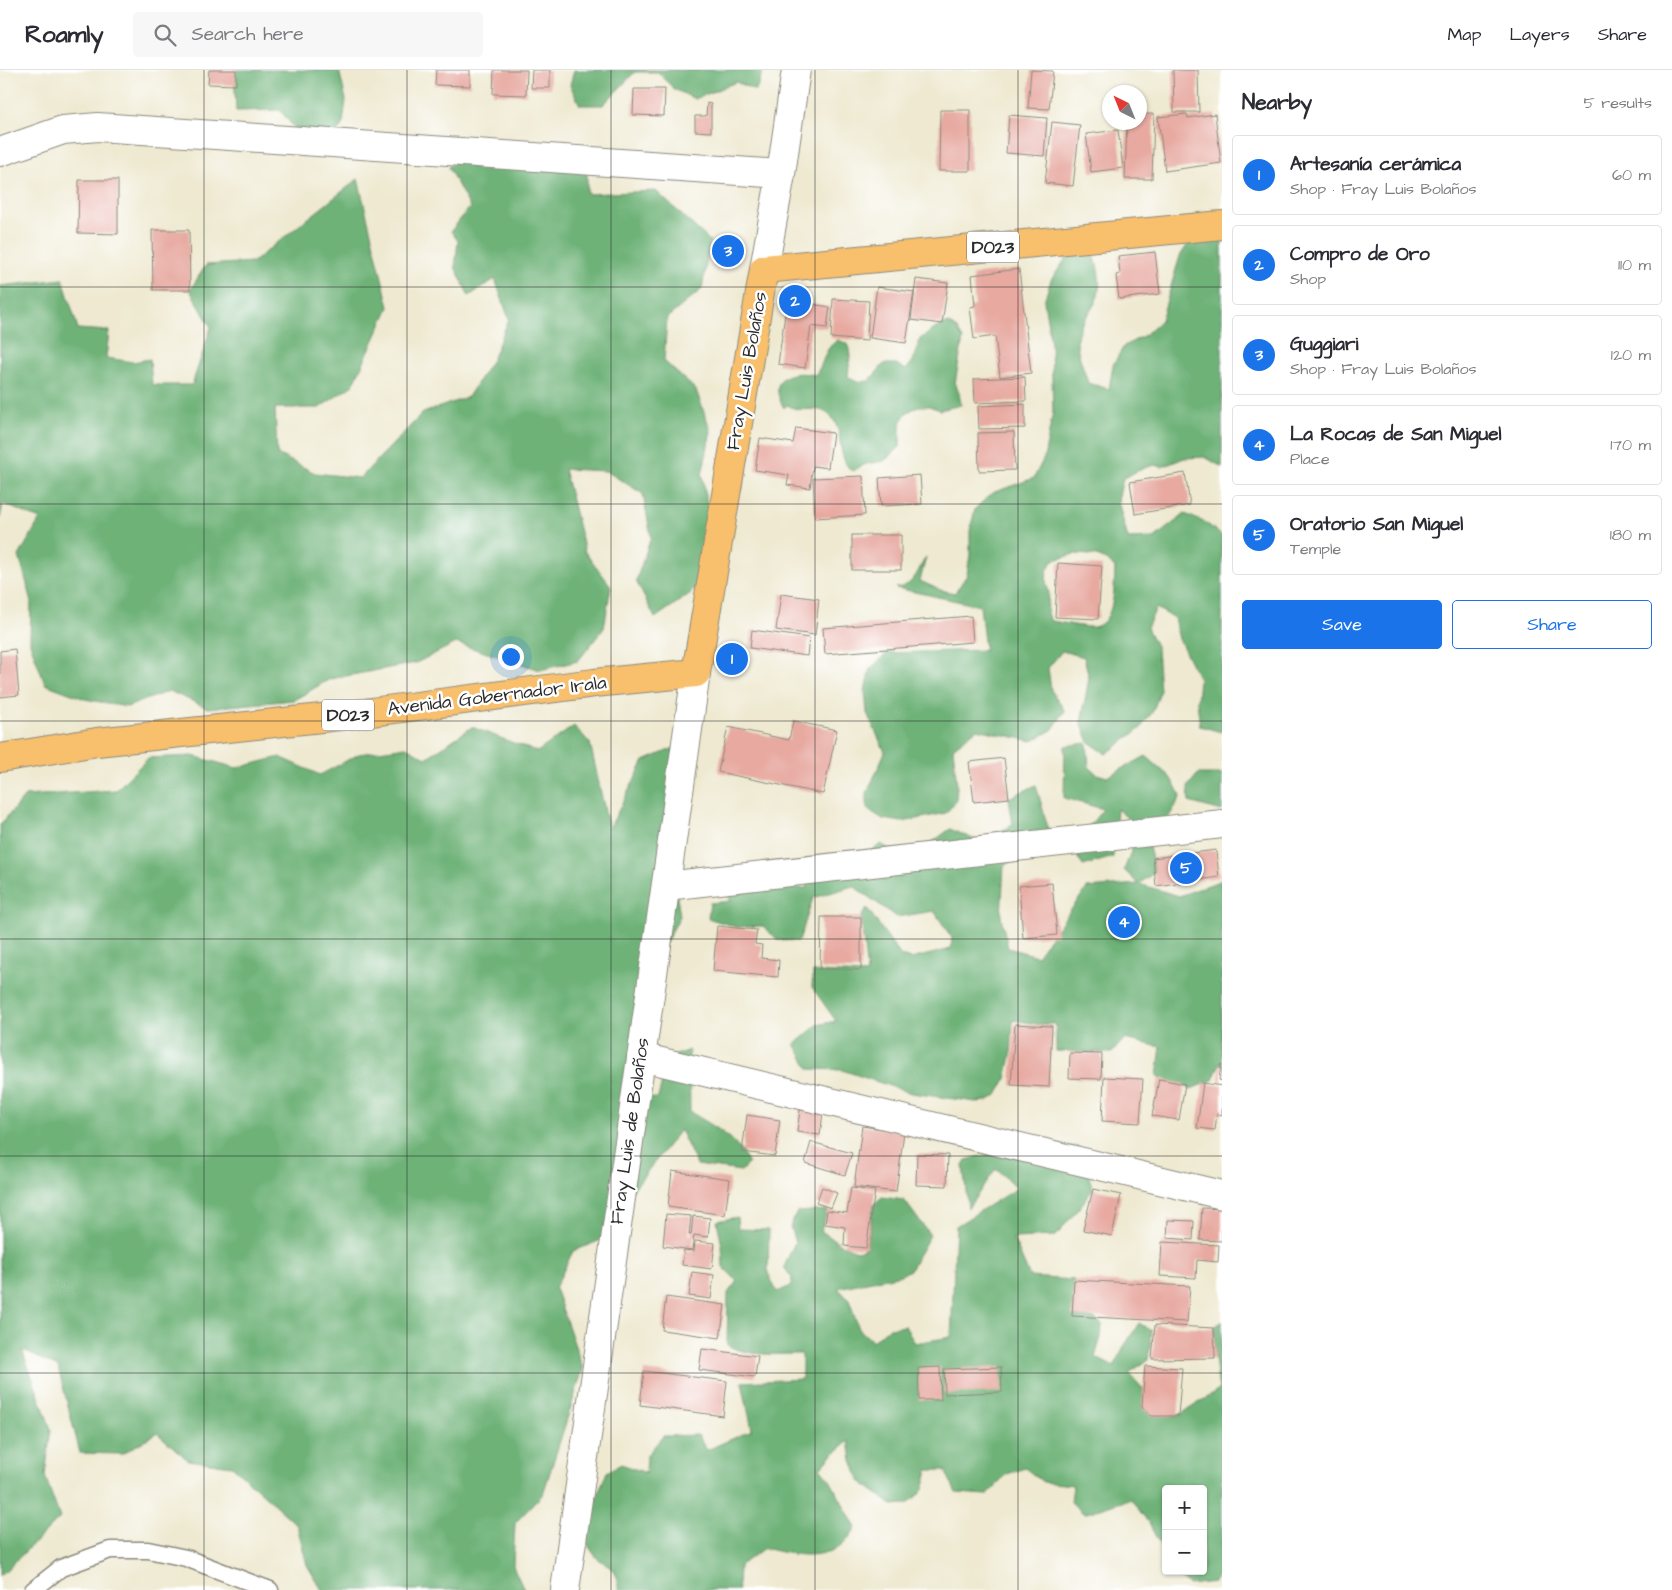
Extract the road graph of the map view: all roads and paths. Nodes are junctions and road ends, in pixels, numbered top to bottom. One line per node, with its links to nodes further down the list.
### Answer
1 (796, 70): 3 (street, Fray Luis Bolaños)
2 (0, 152): 3 (street)
3 (781, 174): 5 (street, Fray Luis Bolaños)
4 (1222, 225): 5 (main road, D023)
5 (764, 269): 6 (main road, Fray Luis Bolaños)
6 (696, 673): 7 (main road, Avenida Gobernador Irala / D023); 9 (street, Fray Luis de Bolaños)
7 (0, 758)
8 (1222, 824): 9 (street)
9 (666, 886): 10 (street, Fray Luis de Bolaños)
10 (641, 1057): 11 (street); 14 (street, Fray Luis de Bolaños)
11 (1222, 1195)
12 (33, 1590): 13 (lane)
13 (270, 1590)
14 (565, 1590)

